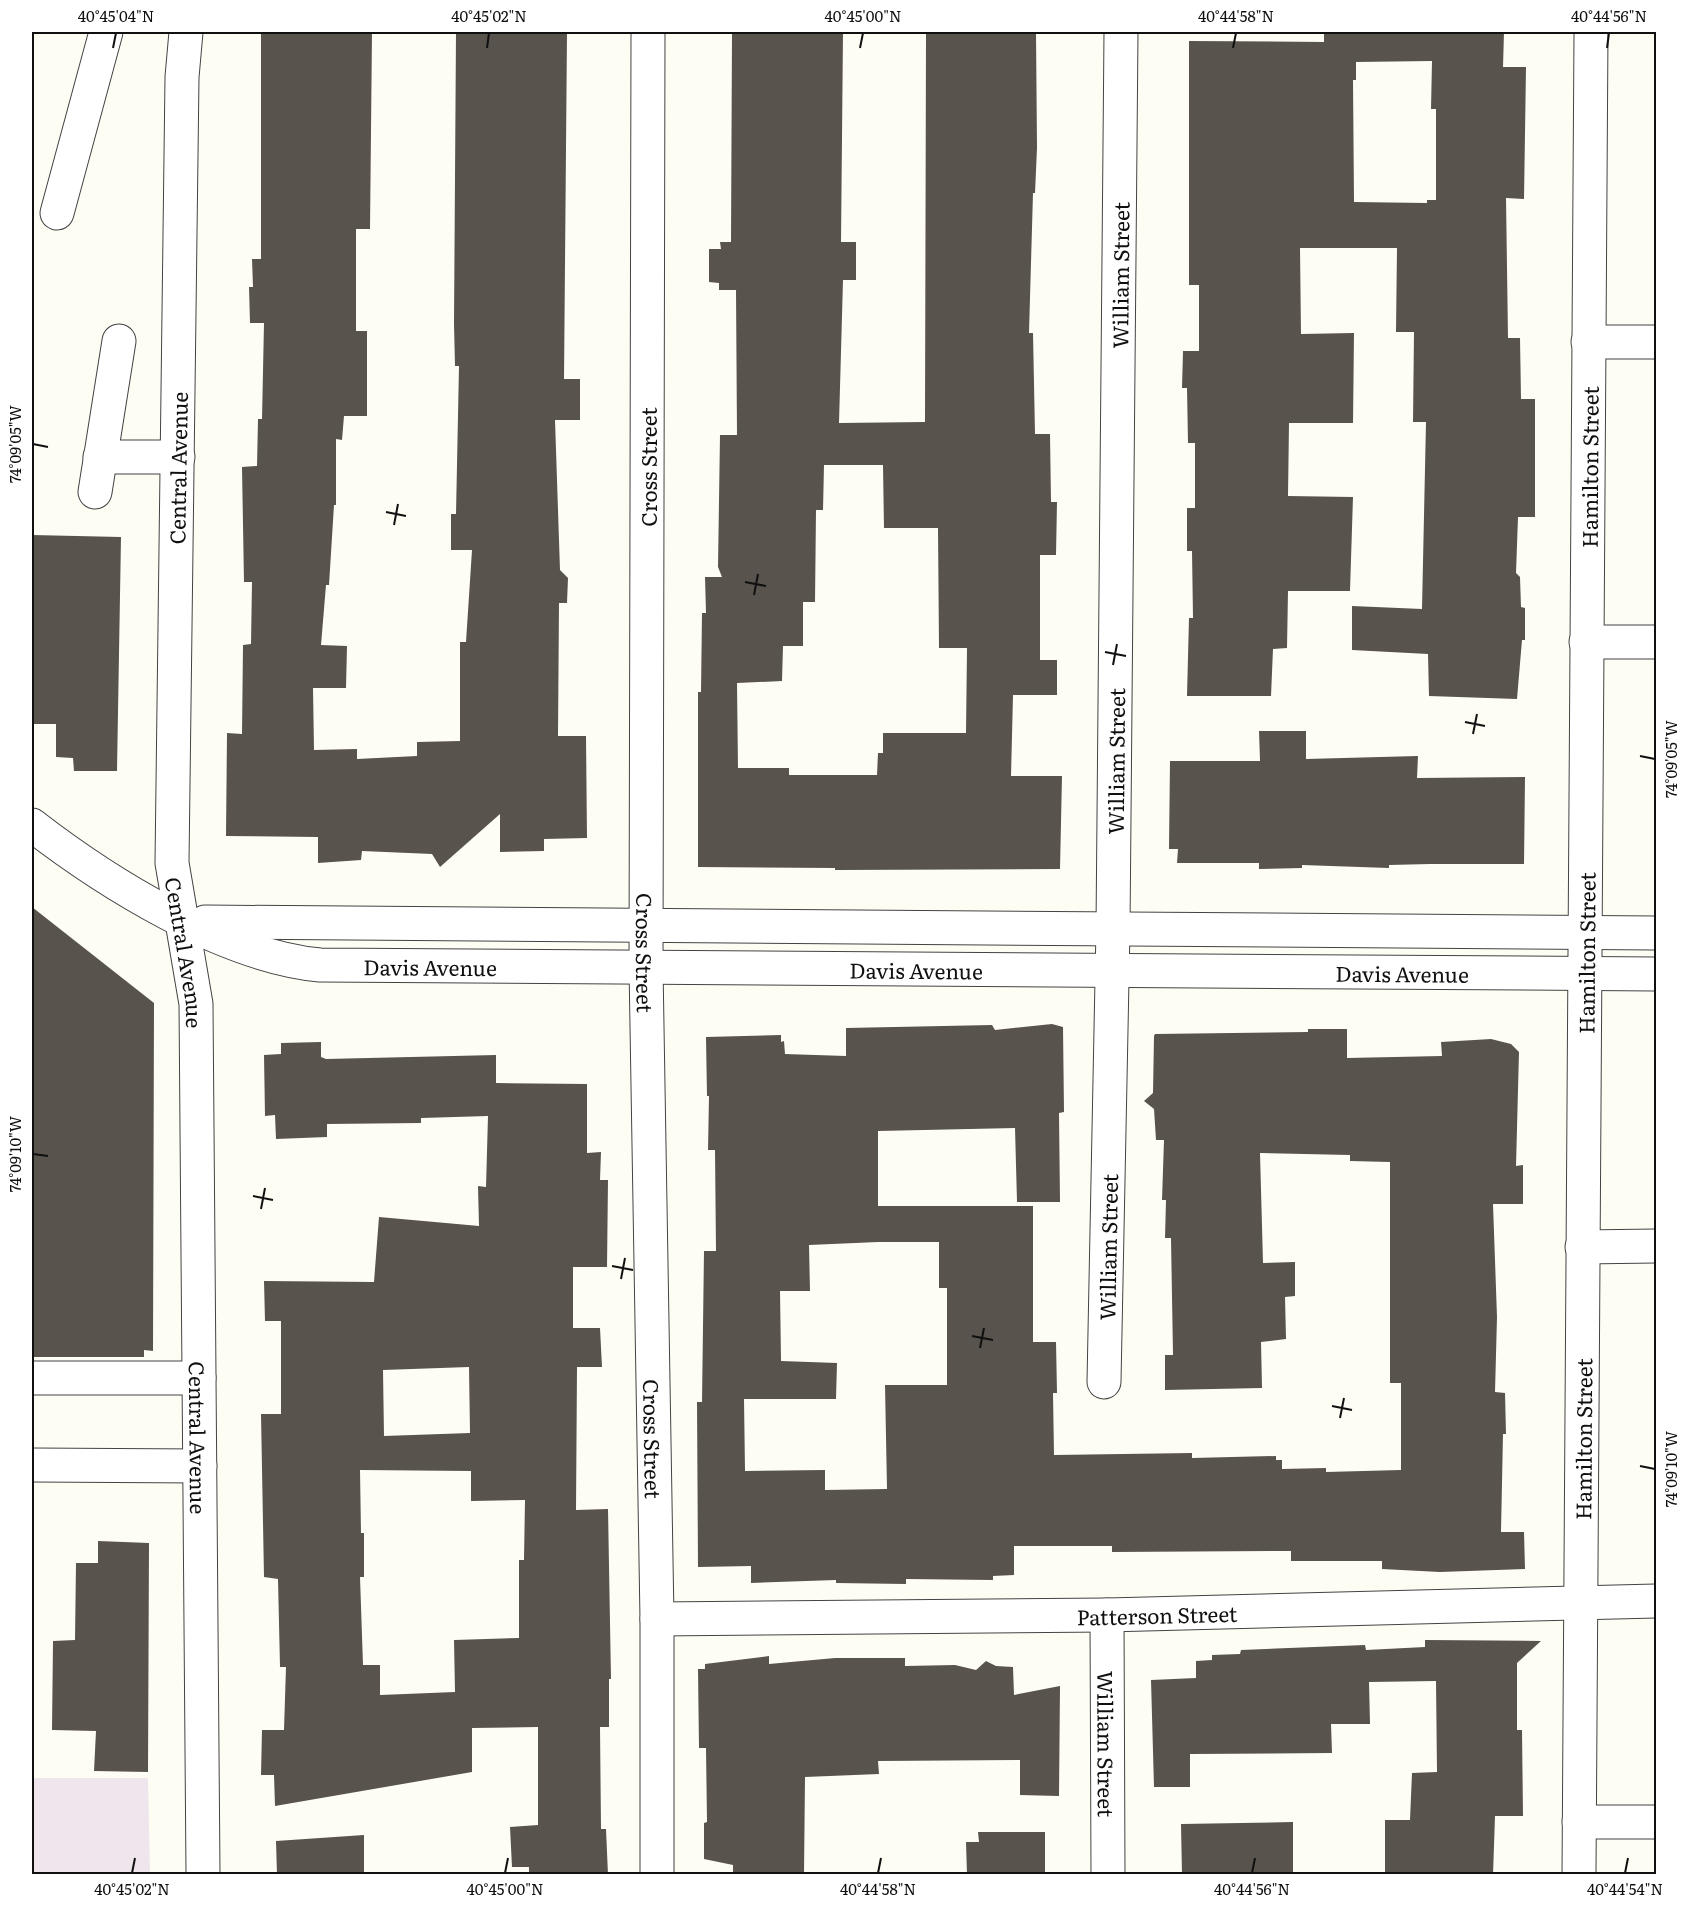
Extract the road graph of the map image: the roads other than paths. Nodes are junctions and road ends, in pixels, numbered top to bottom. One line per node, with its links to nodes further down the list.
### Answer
1 (106, 32): 6 (street)
2 (186, 32): 10 (street, Central Avenue)
3 (648, 32): 17 (street, Cross Street)
4 (1120, 32): 18 (street, William Street)
5 (1590, 32): 8 (street, Hamilton Street)
6 (57, 213)
7 (119, 342): 11 (street)
8 (1588, 342): 9 (street); 13 (street, Hamilton Street)
9 (1656, 342)
10 (178, 457): 11 (street); 16 (street, Central Avenue)
11 (100, 458): 12 (street)
12 (95, 492)
13 (1587, 642): 14 (street); 19 (street, Hamilton Street)
14 (1656, 642)
15 (36, 838): 16 (street, Davis Avenue)
16 (183, 922): 17 (street, Davis Avenue); 21 (street, Davis Avenue); 28 (street, Central Avenue)
17 (647, 927): 18 (street, Davis Avenue); 21 (street, Cross Street)
18 (1113, 929): 19 (street, Davis Avenue); 22 (street, William Street)
19 (1584, 933): 20 (street, Davis Avenue); 23 (street, Hamilton Street)
20 (1656, 933)
21 (646, 967): 22 (street, Davis Avenue); 35 (street, Cross Street)
22 (1112, 970): 23 (street, Davis Avenue); 29 (street, William Street)
23 (1584, 974): 24 (street, Davis Avenue); 26 (street, Hamilton Street)
24 (1656, 974)
25 (1656, 1246): 26 (street)
26 (1582, 1247): 33 (street, Hamilton Street)
27 (32, 1378): 28 (street)
28 (199, 1378): 31 (street, Central Avenue)
29 (1104, 1382)
30 (32, 1466): 31 (street)
31 (200, 1466): 38 (street, Central Avenue)
32 (1656, 1601): 33 (street, Patterson Street)
33 (1579, 1602): 34 (street, Patterson Street); 36 (street, Hamilton Street)
34 (1107, 1615): 35 (street, Patterson Street); 40 (street, William Street)
35 (657, 1619): 39 (street, Cross Street)
36 (1579, 1822): 37 (street); 41 (street, Hamilton Street)
37 (1656, 1822)
38 (203, 1875)
39 (657, 1875)
40 (1108, 1875)
41 (1579, 1875)

